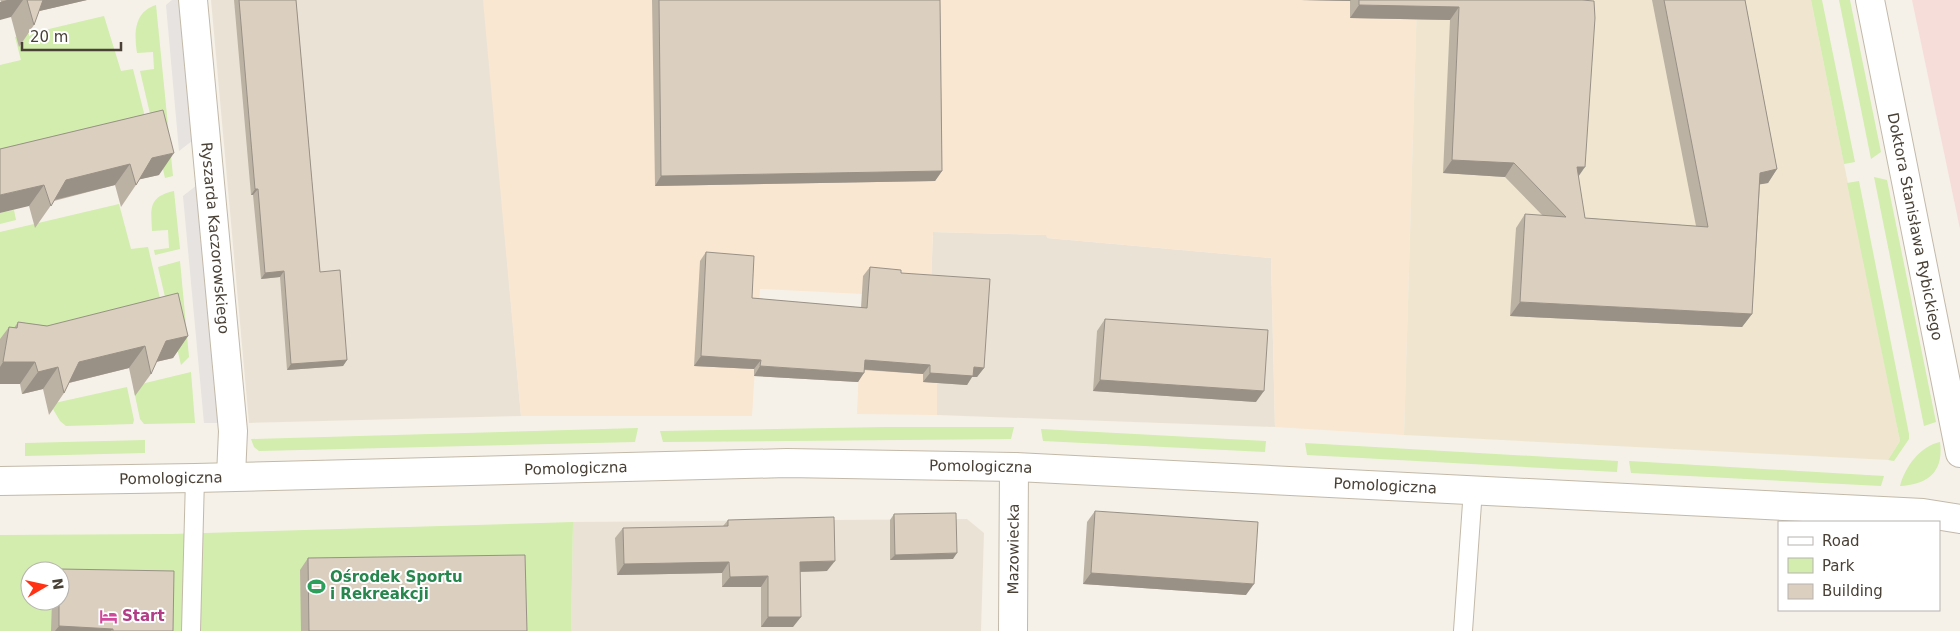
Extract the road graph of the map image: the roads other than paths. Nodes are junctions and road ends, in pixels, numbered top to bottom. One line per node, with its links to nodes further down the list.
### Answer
1 (193, 0): 5 (street, Ryszarda Kaczorowskiego)
2 (1870, 0): 3 (street, Doktora Stanisława Rybickiego)
3 (1960, 453)
4 (1014, 467): 5 (street, Pomologiczna); 8 (street, Pomologiczna); 11 (street, Mazowiecka)
5 (231, 476): 6 (street, Pomologiczna)
6 (195, 478): 7 (street, Pomologiczna); 10 (lane)
7 (0, 480)
8 (1473, 489): 9 (street, Pomologiczna); 12 (lane)
9 (1960, 519)
10 (191, 631)
11 (1013, 631)
12 (1463, 631)

